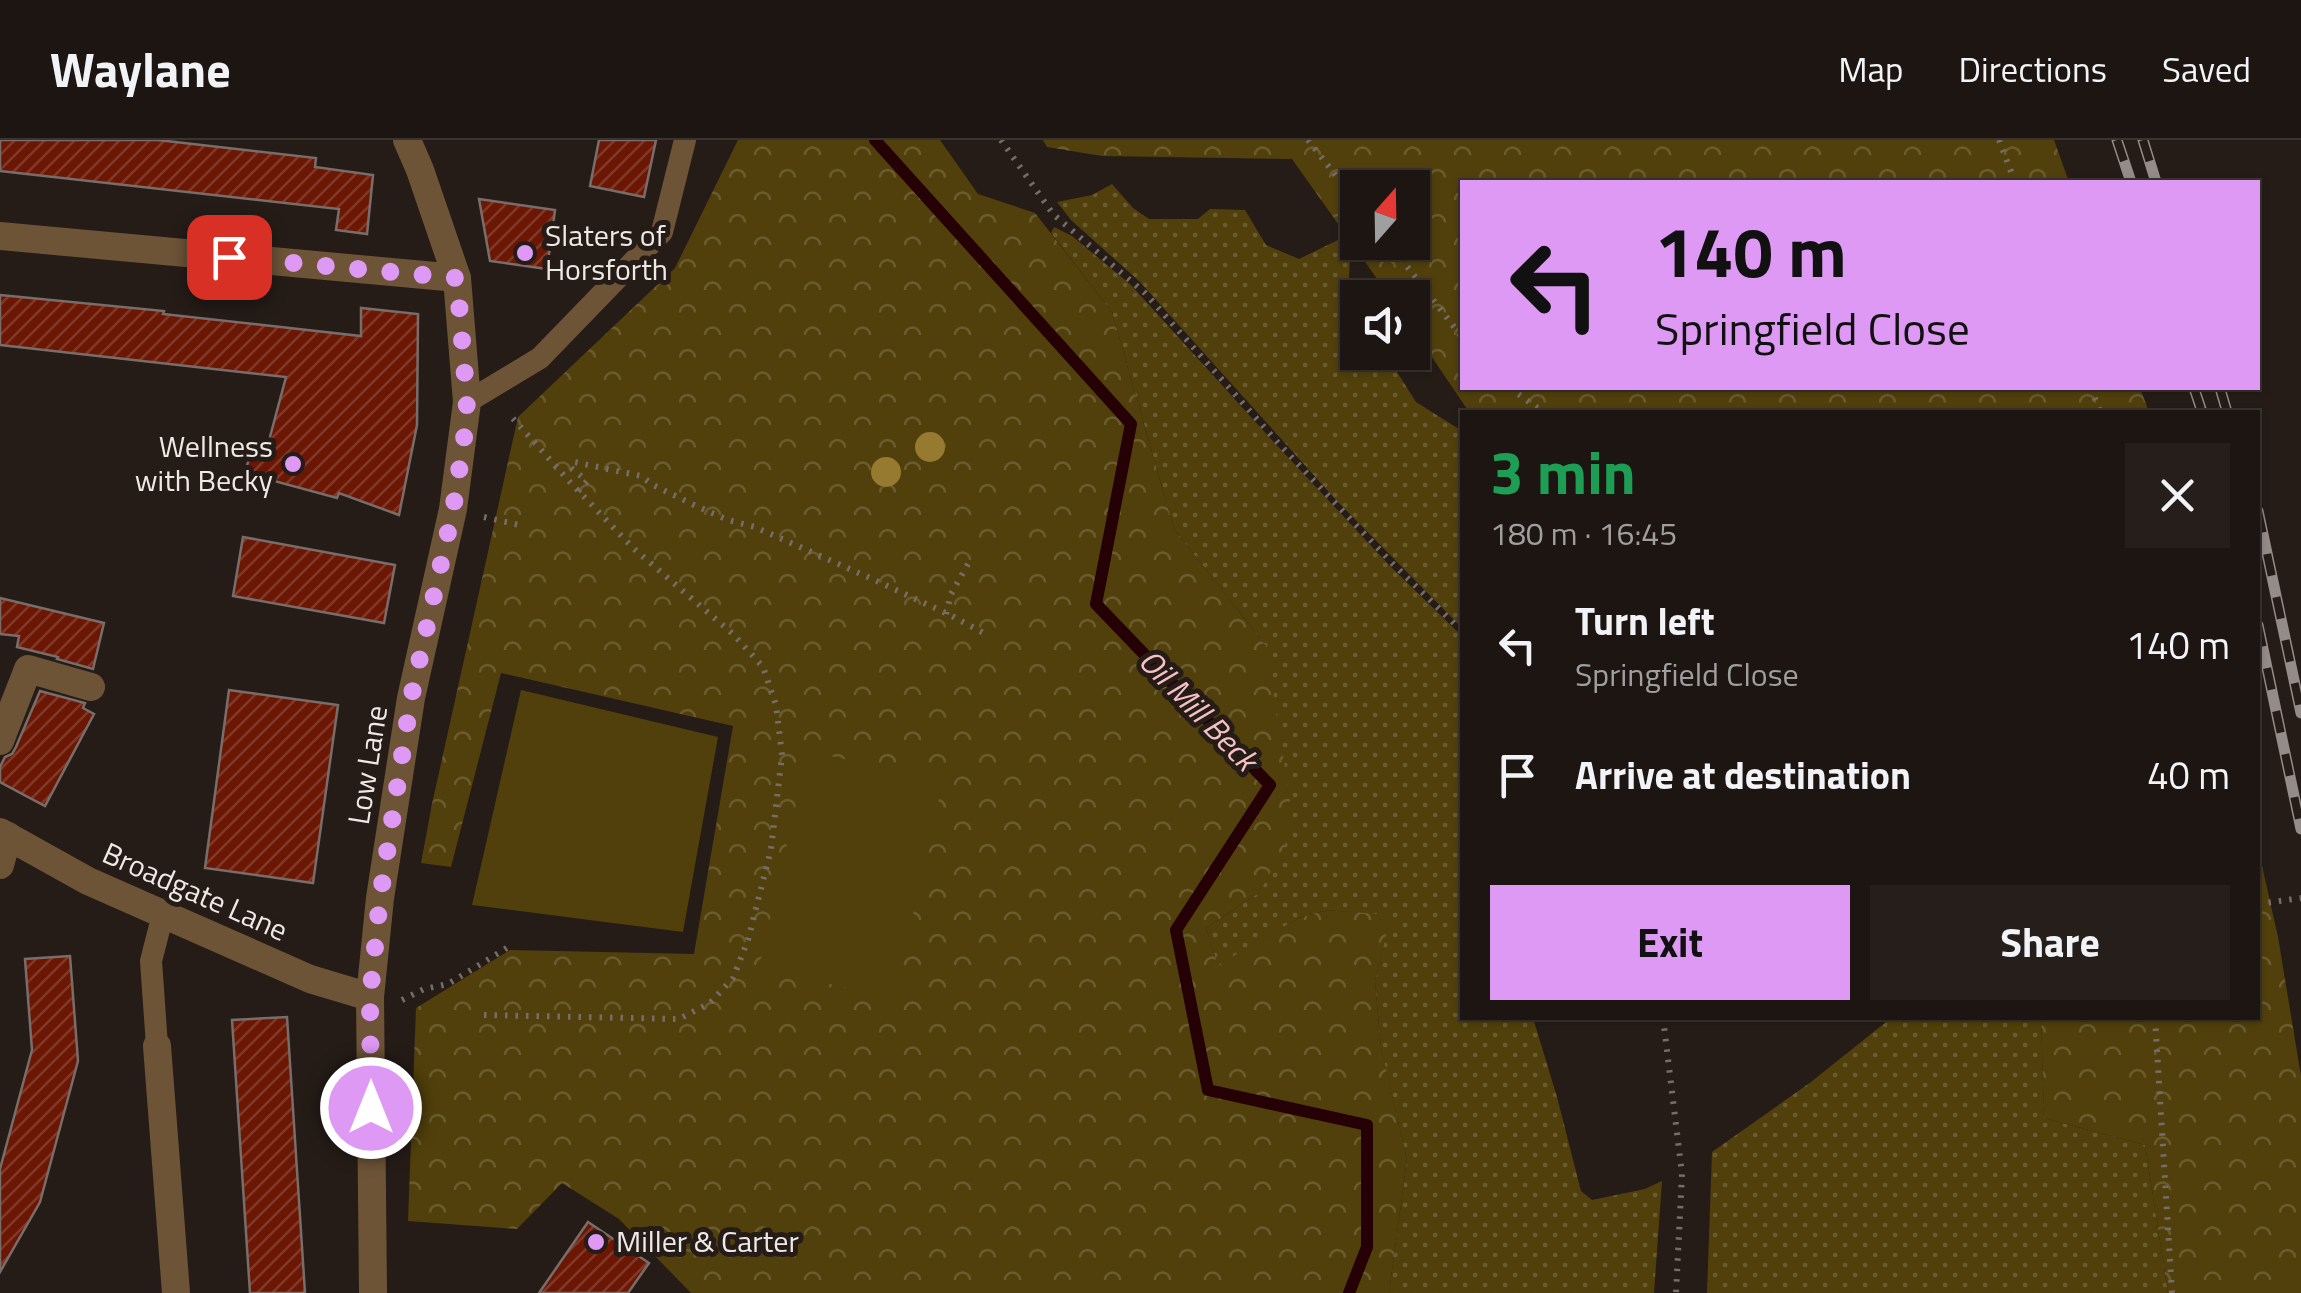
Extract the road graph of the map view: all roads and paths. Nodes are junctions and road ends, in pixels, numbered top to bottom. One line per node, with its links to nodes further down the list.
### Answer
1 (407, 140): 10 (street, Low Lane)
2 (685, 140): 13 (lane)
3 (1002, 140): 19 (path)
4 (1308, 140): 7 (path)
5 (1999, 140): 6 (path)
6 (2014, 180)
7 (1340, 181)
8 (0, 236): 10 (street)
9 (1402, 260): 11 (path)
10 (457, 278): 13 (street, Low Lane)
11 (1460, 334)
12 (1513, 390): 15 (path)
13 (467, 402): 29 (street, Low Lane)
14 (506, 410): 16 (path)
15 (1540, 410)
16 (578, 491): 18 (path); 30 (path)
17 (974, 567): 18 (path)
18 (946, 614): 20 (path)
19 (1460, 628)
20 (989, 636)
21 (90, 687): 22 (street)
22 (0, 741)
23 (4, 834): 24 (street); 27 (street, Broadgate Lane)
24 (0, 866)
25 (2301, 898): 26 (path)
26 (2260, 904)
27 (163, 914): 29 (street, Broadgate Lane); 33 (lane)
28 (510, 946): 29 (path)
29 (370, 997): 35 (street, Low Lane)
30 (484, 1016)
31 (1663, 1020): 36 (path)
32 (2156, 1020): 37 (path)
33 (157, 1046): 34 (street)
34 (176, 1293)
35 (373, 1293)
36 (1676, 1293)
37 (2172, 1293)

